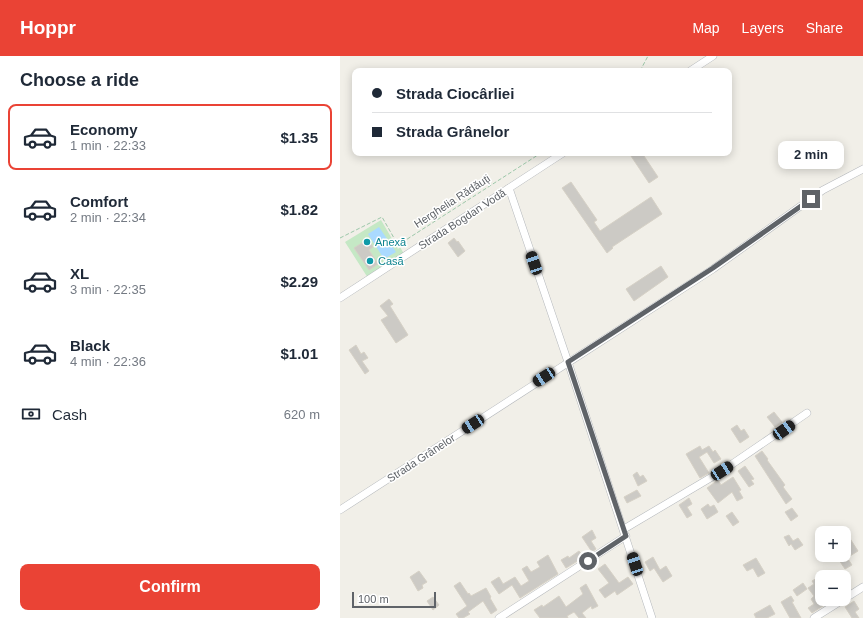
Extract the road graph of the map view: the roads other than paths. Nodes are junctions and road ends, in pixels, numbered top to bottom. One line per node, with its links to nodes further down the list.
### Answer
1 (712, 56): 2 (street)
2 (694, 68)
3 (558, 156): 5 (street, Strada Bogdan Vodă)
4 (863, 169): 7 (street, Strada Grânelor)
5 (509, 188): 6 (street, Strada Bogdan Vodă); 7 (street)
6 (340, 298)
7 (568, 362): 9 (street, Strada Grânelor); 10 (street)
8 (807, 413): 10 (street)
9 (340, 510)
10 (625, 533): 12 (street); 13 (street)
11 (863, 587): 14 (street)
12 (499, 618)
13 (652, 618)
14 (814, 618)

